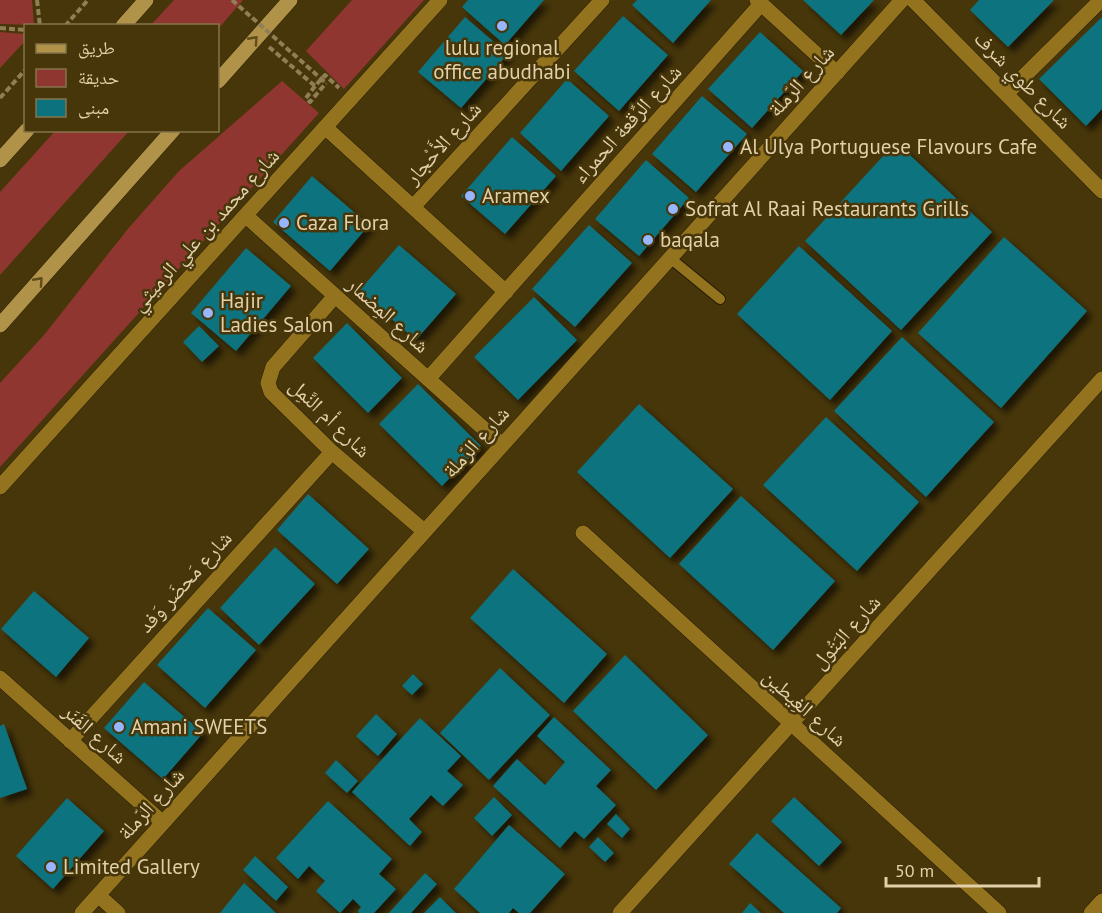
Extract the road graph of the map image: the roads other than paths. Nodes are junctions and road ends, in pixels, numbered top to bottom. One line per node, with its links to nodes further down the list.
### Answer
1 (146, 0): 9 (main road)
2 (290, 0): 11 (main road, one-way to 2)
3 (440, 0): 13 (street, شارع محمد بن علي الرميثي)
4 (602, 0): 18 (street, شارع الأَحْجار)
5 (902, 0): 10 (street, شارع الرّملة)
6 (913, 0): 12 (street, شارع طوي شرف)
7 (759, 2): 10 (street); 21 (street, شارع الرِّقعة الحمراء)
8 (1098, 3): 12 (street)
9 (125, 24)
10 (837, 73): 20 (street, شارع الرّملة)
11 (219, 80)
12 (1006, 93): 17 (street, شارع طوي شرف)
13 (325, 127): 18 (street); 19 (street, شارع محمد بن علي الرميثي)
14 (25, 132): 16 (main road)
15 (171, 132): 24 (main road, one-way to 15)
16 (0, 160)
17 (1102, 190)
18 (413, 207): 21 (street)
19 (246, 216): 22 (street, شارع المِضمار); 29 (street, شارع محمد بن علي الرميثي)
20 (670, 258): 23 (lane); 27 (street, شارع الرّملة)
21 (506, 292): 25 (street, شارع الرِّقعة الحمراء)
22 (335, 296): 25 (street, شارع المِضمار); 28 (street, شارع أم النَّمِل)
23 (720, 299)
24 (0, 325)
25 (428, 379): 27 (street, شارع المِضمار)
26 (1102, 379): 33 (street, شارع البَتُول)
27 (502, 446): 30 (street, شارع الرّملة)
28 (332, 452): 30 (street, شارع أم النَّمِل); 34 (street, شارع مَحضَر وَفد)
29 (0, 487)
30 (424, 531): 35 (street, شارع الرّملة)
31 (583, 533): 33 (street, شارع الغِيطين)
32 (0, 678): 34 (street, شارع الفَنَر)
33 (791, 724): 40 (street, شارع البَتُول); 41 (street, شارع الغِيطين)
34 (70, 741): 35 (street, شارع الفَنَر)
35 (162, 822): 36 (street, شارع الرّملة)
36 (98, 895): 38 (street, شارع الرّملة); 39 (street)
37 (1102, 901): 42 (street)
38 (82, 913)
39 (118, 913)
40 (620, 913)
41 (999, 913)
42 (1091, 913)

